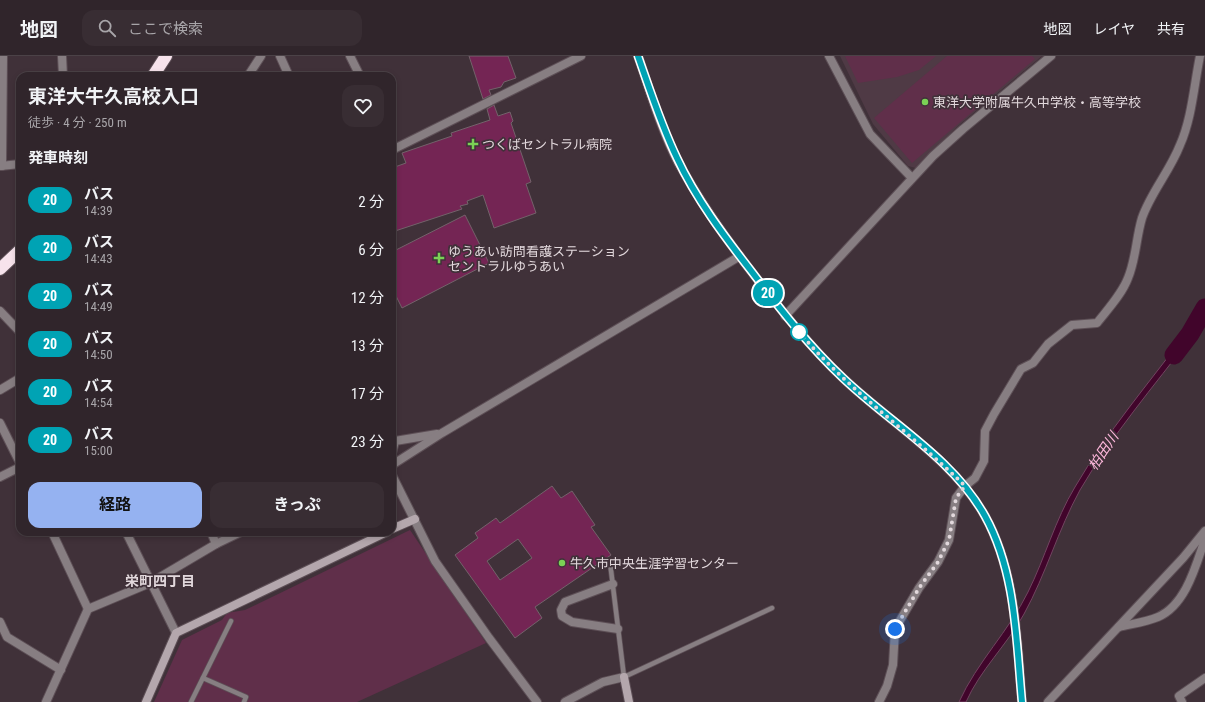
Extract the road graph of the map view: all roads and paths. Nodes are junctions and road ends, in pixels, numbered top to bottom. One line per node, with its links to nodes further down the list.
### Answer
1 (3, 56): 19 (street)
2 (62, 56): 12 (street)
3 (166, 56): 13 (highway)
4 (261, 56): 14 (street)
5 (280, 56): 15 (street)
6 (350, 56): 16 (street)
7 (581, 56): 17 (street)
8 (638, 56): 22 (street)
9 (829, 56): 20 (street)
10 (1051, 56): 20 (street)
11 (1200, 56): 37 (street)
12 (62, 72)
13 (156, 72)
14 (251, 72)
15 (287, 72)
16 (358, 72)
17 (396, 146)
18 (16, 164): 19 (street)
19 (1, 166)
20 (912, 178): 25 (street)
21 (16, 254): 23 (highway)
22 (740, 256): 25 (street); 30 (street)
23 (0, 269)
24 (0, 311): 26 (street)
25 (785, 316): 37 (street)
26 (16, 328)
27 (16, 380): 28 (street)
28 (0, 390)
29 (0, 423): 32 (street)
30 (442, 433): 31 (street); 33 (street)
31 (396, 438)
32 (16, 456)
33 (396, 462)
34 (16, 469): 35 (street)
35 (0, 477)
36 (396, 483): 38 (street)
37 (965, 486): 69 (street); 70 (street)
38 (415, 519): 39 (street); 66 (street)
39 (396, 527)
40 (1205, 531): 55 (street)
41 (54, 536): 52 (street)
42 (128, 536): 49 (street)
43 (212, 536): 47 (street)
44 (233, 536): 47 (street)
45 (379, 536): 57 (street)
46 (1205, 539): 55 (street)
47 (216, 544): 49 (street)
48 (610, 562): 50 (lane)
49 (150, 583): 52 (street); 57 (street)
50 (613, 584): 56 (lane); 56 (street)
51 (772, 608): 59 (lane)
52 (88, 609): 58 (street)
53 (231, 621): 60 (lane)
54 (0, 622): 58 (street)
55 (1118, 627): 71 (street)
56 (618, 629): 59 (lane)
57 (176, 633): 63 (street)
58 (61, 670): 62 (street)
59 (624, 676): 67 (street); 68 (street)
60 (203, 678): 64 (lane); 65 (lane)
61 (1205, 678): 72 (street)
62 (46, 702)
63 (146, 702)
64 (191, 702)
65 (244, 702)
66 (537, 702)
67 (565, 702)
68 (629, 702)
69 (879, 702)
70 (1022, 702)
71 (1048, 702)
72 (1182, 702)

